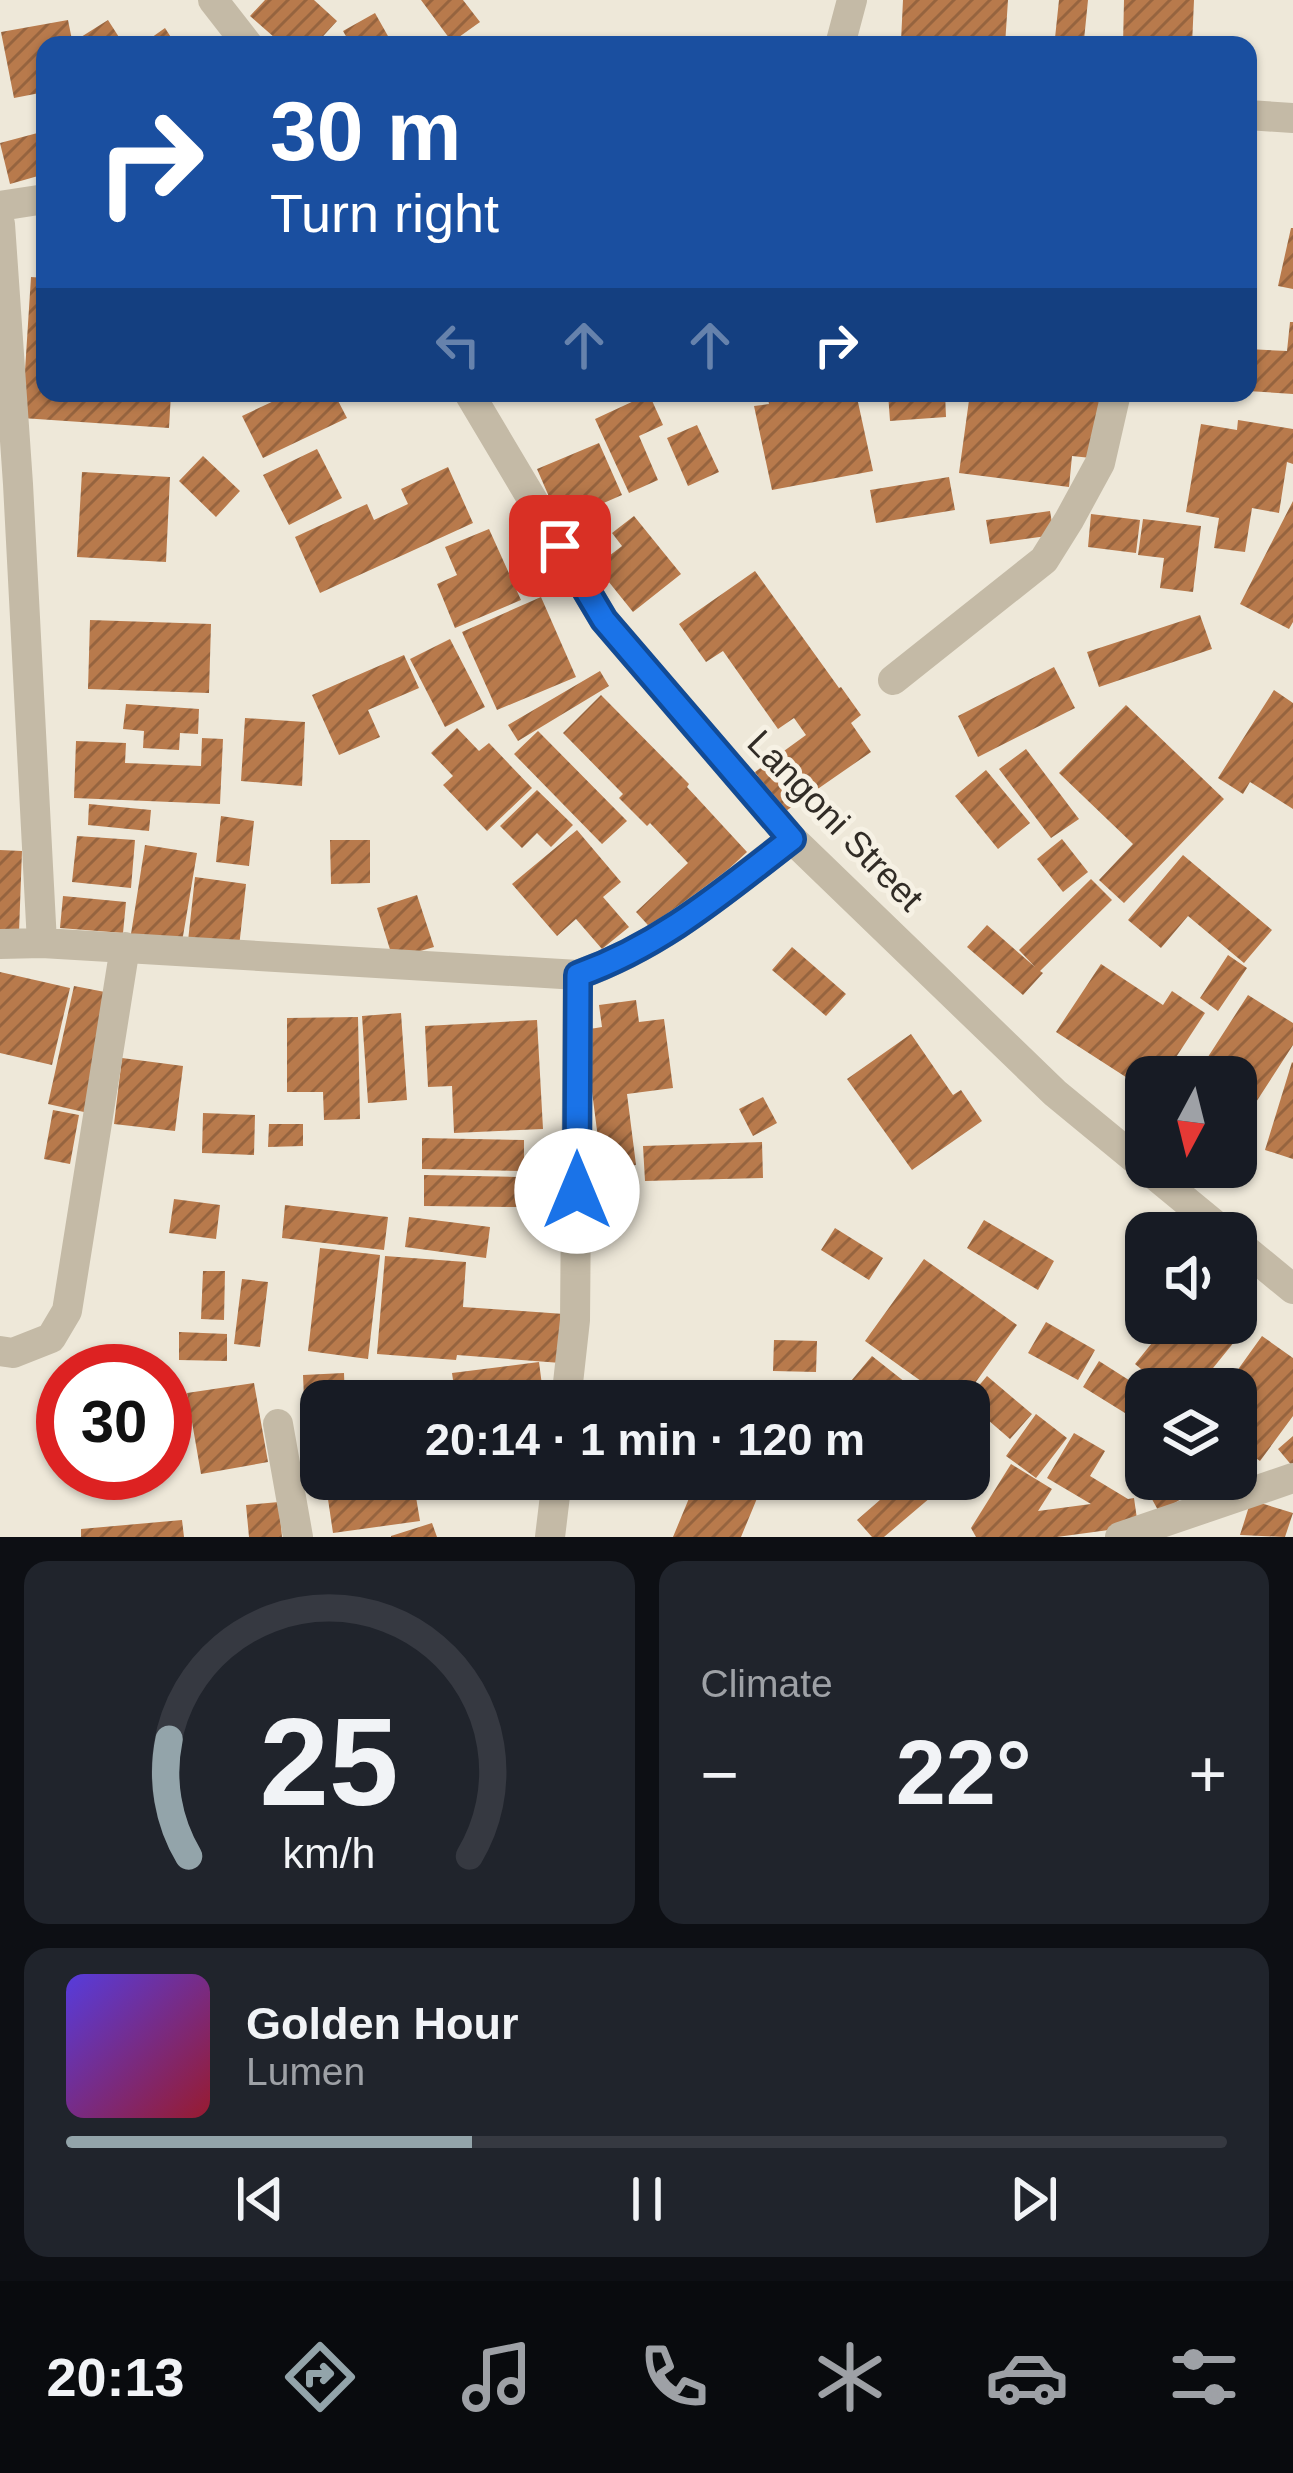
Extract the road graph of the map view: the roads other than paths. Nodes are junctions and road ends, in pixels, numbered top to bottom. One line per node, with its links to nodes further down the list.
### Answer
1 (213, 0): 3 (street)
2 (852, 0): 4 (street)
3 (241, 36)
4 (842, 36)
5 (1257, 116): 6 (street)
6 (1293, 118)
7 (36, 200): 8 (street)
8 (0, 206)
9 (0, 224): 14 (street)
10 (474, 402): 13 (street, Langoni Street)
11 (1114, 402): 12 (street)
12 (893, 680)
13 (792, 839): 17 (street); 18 (street, Langoni Street)
14 (42, 943): 15 (street); 16 (street)
15 (0, 944)
16 (125, 947): 17 (street); 21 (street)
17 (578, 975): 22 (street)
18 (1199, 1212)
19 (1257, 1259): 20 (street)
20 (1293, 1288)
21 (0, 1351)
22 (568, 1380)
23 (278, 1424): 26 (street)
24 (1293, 1478): 28 (street)
25 (554, 1500): 27 (street)
26 (298, 1537)
27 (550, 1537)
28 (1120, 1537)

